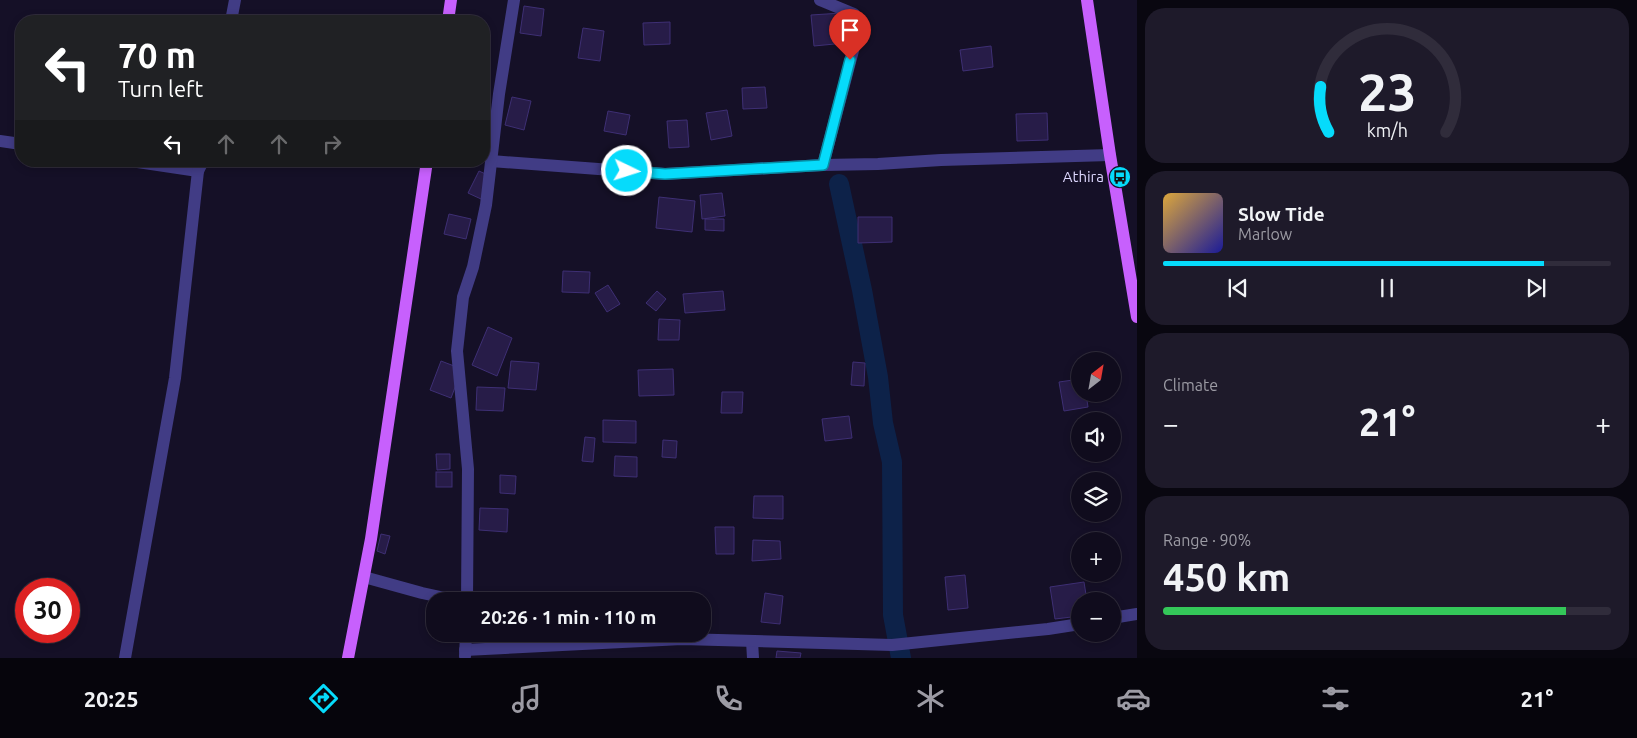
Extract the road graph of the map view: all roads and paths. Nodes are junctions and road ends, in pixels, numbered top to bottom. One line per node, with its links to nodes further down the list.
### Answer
1 (235, 0): 6 (street)
2 (451, 0): 7 (main road)
3 (514, 0): 11 (street)
4 (820, 0): 12 (street)
5 (1087, 0): 10 (main road)
6 (232, 15)
7 (449, 15)
8 (0, 141): 9 (street)
9 (15, 143)
10 (1110, 155): 12 (street); 15 (main road)
11 (491, 161): 12 (street); 17 (street)
12 (823, 165)
13 (200, 167): 24 (street)
14 (426, 167): 16 (main road)
15 (1137, 317)
16 (364, 577): 18 (street); 25 (main road)
17 (467, 592)
18 (426, 594)
19 (1137, 614): 20 (street)
20 (1121, 617)
21 (1071, 625): 22 (street)
22 (752, 641): 23 (street); 26 (street)
23 (465, 654)
24 (125, 658)
25 (348, 658)
26 (753, 658)

